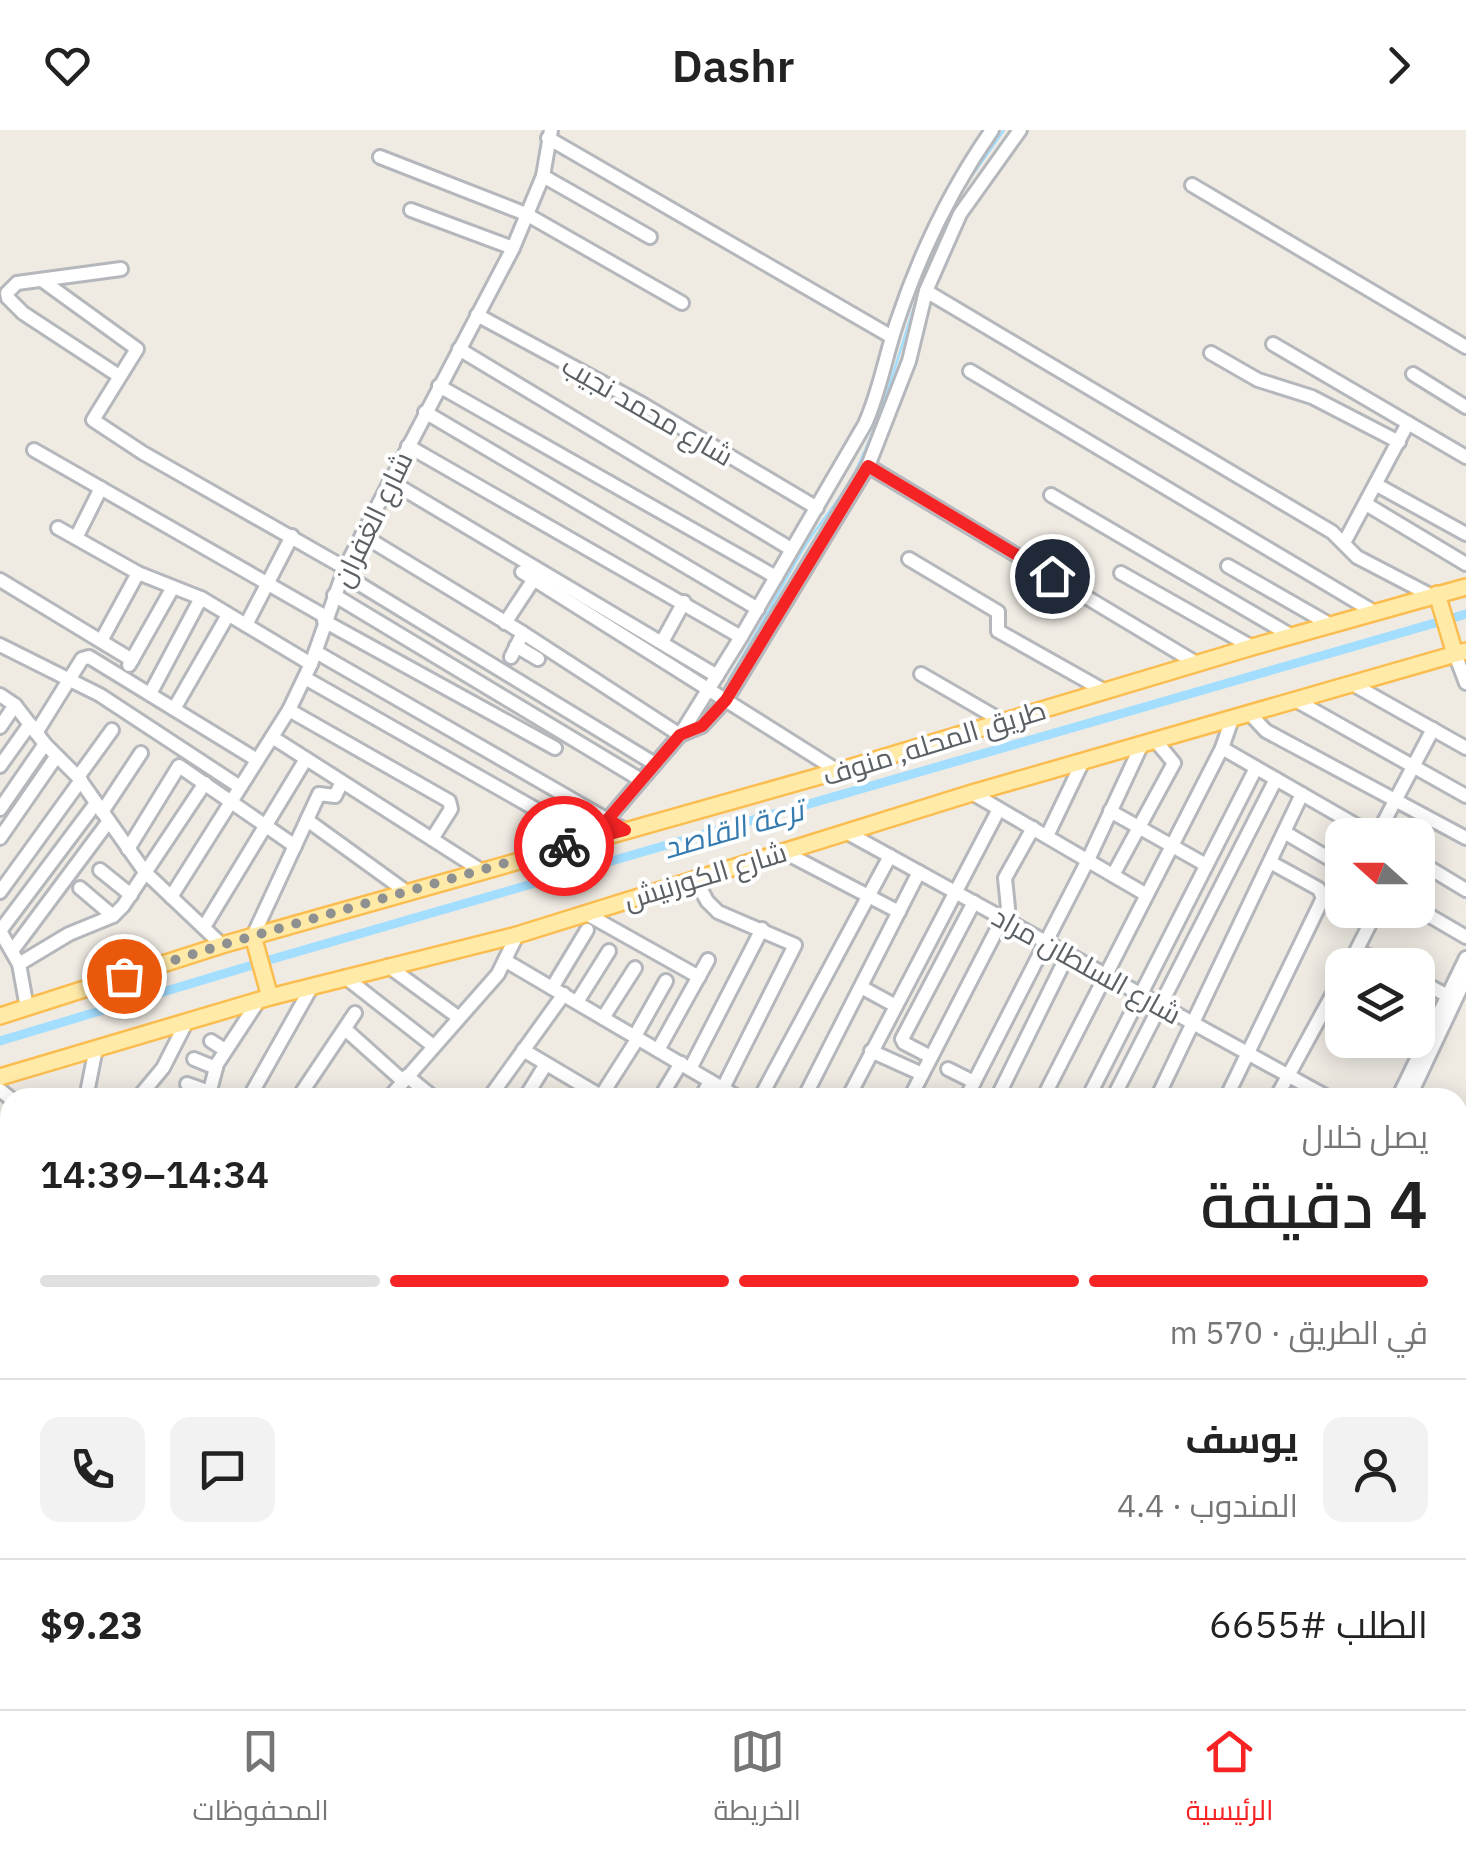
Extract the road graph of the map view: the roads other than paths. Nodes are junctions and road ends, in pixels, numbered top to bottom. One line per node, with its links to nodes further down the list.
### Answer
1 (992, 130): 16 (street)
2 (1020, 130): 13 (street)
3 (549, 134): 5 (street, شارع الغفران); 16 (street)
4 (380, 157): 8 (street)
5 (543, 176): 8 (street, شارع الغفران); 9 (street)
6 (1192, 185): 18 (street)
7 (411, 210): 10 (street)
8 (526, 214): 10 (street, شارع الغفران); 14 (street)
9 (650, 237)
10 (513, 248): 15 (street, شارع الغفران)
11 (121, 269): 12 (street)
12 (43, 281): 23 (street); 23 (street)
13 (926, 291): 32 (street); 44 (street)
14 (682, 303)
15 (477, 316): 19 (street, شارع الغفران); 38 (street, شارع محمد نجيب)
16 (892, 336): 38 (street)
17 (1272, 344): 27 (street)
18 (1466, 347)
19 (459, 349): 24 (street, شارع الغفران); 45 (street)
20 (1210, 353): 28 (street)
21 (970, 371): 62 (street)
22 (1413, 374): 25 (street)
23 (119, 376): 41 (street)
24 (439, 386): 26 (street, شارع الغفران); 52 (street)
25 (1466, 407)
26 (426, 412): 29 (street, شارع الغفران); 61 (street)
27 (1408, 423): 28 (street); 31 (street)
28 (1398, 442): 34 (street)
29 (408, 446): 33 (street, شارع الغفران); 60 (street)
30 (34, 450): 35 (street)
31 (1466, 457)
32 (868, 466): 79 (street); 91 (street)
33 (390, 481): 42 (street, شارع الغفران); 71 (street)
34 (1376, 485): 37 (street); 40 (street)
35 (101, 488): 43 (street); 54 (street)
36 (1051, 495): 68 (street)
37 (1366, 504): 44 (street); 47 (street)
38 (817, 508): 45 (street)
39 (58, 528): 43 (street)
40 (1466, 534)
41 (292, 536): 49 (street); 54 (street)
42 (362, 536): 49 (street, شارع الغفران); 65 (street)
43 (76, 538): 50 (street)
44 (1345, 541): 58 (street)
45 (791, 549): 52 (street)
46 (909, 559): 88 (street)
47 (1466, 564)
48 (1228, 566): 66 (street)
49 (344, 571): 57 (street, شارع الغفران); 115 (street)
50 (138, 572): 56 (street); 70 (street)
51 (1122, 573): 74 (street)
52 (776, 577): 61 (street)
53 (0, 580): 70 (street)
54 (268, 584): 64 (street); 67 (street)
55 (1466, 586): 58 (main road, طريق المحله, منوف)
56 (172, 589): 59 (street); 78 (street)
57 (334, 594): 64 (street, شارع الغفران); 122 (street)
58 (1434, 595): 62 (main road, طريق المحله, منوف); 75 (main road)
59 (200, 598): 63 (street); 89 (street)
60 (684, 602): 69 (street); 71 (street)
61 (758, 610): 69 (street)
62 (1374, 612): 66 (main road, طريق المحله, منوف)
63 (228, 615): 67 (street); 94 (street)
64 (325, 619): 76 (street, شارع الغفران); 107 (street)
65 (506, 622): 73 (street); 87 (street)
66 (1329, 624): 68 (main road, طريق المحله, منوف)
67 (246, 626): 76 (street)
68 (1290, 636): 74 (main road, طريق المحله, منوف)
69 (741, 638): 81 (street)
70 (101, 641): 78 (street)
71 (662, 642): 81 (street)
72 (0, 644): 84 (street)
73 (517, 646): 77 (street); 103 (street)
74 (1252, 646): 79 (main road, طريق المحله, منوف)
75 (1460, 652): 85 (street); 86 (main road, شارع الكورنيش)
76 (313, 658): 83 (street, شارع الغفران); 137 (street)
77 (538, 659)
78 (132, 660): 82 (street)
79 (1196, 663): 88 (main road, طريق المحله, منوف)
80 (921, 674): 98 (street)
81 (717, 676): 87 (street)
82 (122, 677): 84 (street); 89 (street)
83 (305, 678): 95 (street, شارع الغفران); 149 (street)
84 (69, 680): 100 (street); 125 (street)
85 (1466, 683)
86 (1354, 685): 92 (main road, شارع الكورنيش); 102 (street)
87 (708, 689): 91 (street); 103 (street)
88 (1103, 690): 98 (main road, طريق المحله, منوف)
89 (150, 694): 94 (street)
90 (0, 695): 93 (street)
91 (726, 700): 103 (street); 119 (street)
92 (1297, 701): 96 (main road, شارع الكورنيش); 117 (street)
93 (15, 705): 99 (street); 100 (street)
94 (174, 709): 113 (street)
95 (289, 710): 104 (street, شارع الغفران); 148 (street)
96 (1250, 714): 97 (main road, شارع الكورنيش); 129 (street)
97 (1232, 719): 105 (main road, شارع الكورنيش); 108 (street)
98 (1004, 722): 119 (main road, طريق المحله, منوف)
99 (0, 726)
100 (32, 728): 106 (street); 116 (street)
101 (112, 730): 120 (street)
102 (1434, 730): 109 (street); 117 (street)
103 (680, 735): 115 (street)
104 (272, 737): 112 (street); 113 (street, شارع الغفران)
105 (1148, 742): 114 (main road, شارع الكورنيش); 133 (street); 140 (street)
106 (45, 744): 111 (street); 131 (street)
107 (555, 748)
108 (1222, 748): 118 (street); 150 (street)
109 (1466, 748)
110 (141, 753): 134 (street)
111 (56, 757): 120 (street); 146 (street)
112 (306, 759): 123 (street); 139 (street)
113 (257, 760): 125 (street, شارع الغفران)
114 (1083, 761): 126 (main road, شارع الكورنيش); 145 (street)
115 (654, 764): 122 (street)
116 (0, 766)
117 (1414, 766): 128 (street); 129 (street)
118 (1256, 768): 121 (street); 158 (street)
119 (838, 771): 142 (main road, طريق المحله, منوف)
120 (80, 778): 134 (street); 168 (street)
121 (1276, 779): 127 (street); 210 (street)
122 (642, 780): 137 (street)
123 (342, 782): 138 (street); 148 (street)
124 (205, 783): 130 (street); 152 (street); 162 (street)
125 (240, 788): 130 (street, شارع الغفران)
126 (972, 793): 132 (street); 143 (main road, شارع الكورنيش)
127 (1302, 794): 135 (street); 144 (street)
128 (1466, 796)
129 (1396, 800): 136 (street); 147 (street)
130 (232, 802): 139 (street); 173 (street, شارع الغفران)
131 (0, 808)
132 (999, 809): 141 (street); 169 (street)
133 (1110, 811): 140 (street); 156 (street)
134 (102, 812): 152 (street); 183 (street); 191 (street)
135 (1345, 818)
136 (1385, 818)
137 (608, 819): 142 (street)
138 (307, 820): 151 (street); 170 (street)
139 (266, 826): 151 (street); 181 (street)
140 (1138, 827): 150 (street); 164 (street)
141 (1033, 828): 145 (street); 178 (street)
142 (625, 830): 149 (main road, طريق المحله, منوف)
143 (846, 832): 153 (main road, شارع الكورنيش); 154 (street, شارع السلطان مراد)
144 (1284, 832): 155 (street); 157 (street)
145 (1046, 836): 156 (street)
146 (0, 838)
147 (1466, 838)
148 (432, 839): 160 (street)
149 (569, 845): 160 (main road, طريق المحله, منوف)
150 (1171, 845): 158 (street); 172 (street)
151 (295, 846): 186 (street)
152 (128, 849): 162 (street)
153 (782, 851): 165 (main road, شارع الكورنيش); 174 (street)
154 (890, 856): 163 (street, شارع السلطان مراد); 174 (street)
155 (1325, 856)
156 (1088, 860): 164 (street); 187 (street)
157 (1270, 862): 219 (street); 229 (street)
158 (1206, 865): 206 (street)
159 (100, 870): 171 (street)
160 (482, 870): 170 (main road, طريق المحله, منوف)
161 (1435, 871): 167 (street)
162 (145, 872): 171 (street); 173 (street)
163 (920, 872): 169 (street, شارع السلطان مراد); 176 (street)
164 (1113, 875): 172 (street)
165 (695, 878): 180 (main road, شارع الكورنيش); 182 (street)
166 (80, 888): 177 (street)
167 (1466, 890)
168 (0, 892)
169 (955, 892): 175 (street, شارع السلطان مراد); 211 (street)
170 (408, 893): 186 (main road, طريق المحله, منوف)
171 (131, 894): 177 (street)
172 (1145, 894): 197 (street)
173 (171, 896): 181 (street)
174 (868, 896): 176 (street); 257 (street)
175 (974, 902): 178 (street, شارع السلطان مراد); 230 (street)
176 (899, 912): 203 (street)
177 (113, 916): 191 (street)
178 (1003, 918): 187 (street, شارع السلطان مراد); 230 (street)
179 (1435, 919): 185 (street)
180 (586, 922): 184 (main road, شارع الكورنيش); 199 (street); 205 (street)
181 (204, 927): 188 (street)
182 (762, 929): 233 (street); 241 (street)
183 (0, 930): 191 (street)
184 (517, 935): 193 (street); 195 (main road, شارع الكورنيش)
185 (1466, 937)
186 (254, 940): 188 (main road, طريق المحله, منوف); 207 (main road)
187 (1046, 942): 190 (street, شارع السلطان مراد); 239 (street)
188 (222, 945): 213 (main road, طريق المحله, منوف)
189 (608, 951): 209 (street)
190 (1068, 954): 197 (street, شارع السلطان مراد); 262 (street)
191 (15, 958): 213 (street)
192 (1466, 958): 208 (street)
193 (506, 960): 205 (street); 216 (street)
194 (708, 960): 199 (street)
195 (388, 966): 198 (main road, شارع الكورنيش); 216 (street)
196 (635, 968): 217 (street)
197 (1105, 974): 206 (street, شارع السلطان مراد); 263 (street)
198 (345, 977): 202 (main road, شارع الكورنيش); 223 (street)
199 (699, 977): 227 (street)
200 (1466, 977): 271 (street)
201 (666, 981): 221 (street)
202 (312, 986): 207 (main road, شارع الكورنيش); 246 (street)
203 (861, 987): 211 (street); 258 (street)
204 (1435, 989): 208 (street)
205 (558, 991): 209 (street); 226 (street)
206 (1139, 993): 210 (street, شارع السلطان مراد); 264 (street)
207 (265, 994): 218 (main road, شارع الكورنيش); 225 (street)
208 (1446, 995): 270 (street)
209 (577, 1002): 217 (street)
210 (1159, 1004): 219 (street, شارع السلطان مراد); 265 (street)
211 (894, 1005): 228 (street)
212 (1325, 1007): 237 (street)
213 (27, 1008): 215 (main road, طريق المحله, منوف)
214 (356, 1013): 220 (street)
215 (0, 1016)
216 (458, 1018): 223 (street)
217 (603, 1018): 221 (street)
218 (187, 1020): 224 (main road, شارع الكورنيش); 243 (street)
219 (1192, 1022): 229 (street, شارع السلطان مراد); 266 (street)
220 (345, 1029): 247 (street); 248 (street)
221 (637, 1037): 227 (street); 253 (street)
222 (211, 1041): 225 (street)
223 (432, 1046): 249 (street)
224 (96, 1048): 238 (main road, شارع الكورنيش); 242 (street)
225 (225, 1050): 234 (street)
226 (523, 1050): 232 (street); 250 (street)
227 (658, 1050): 233 (street)
228 (871, 1051): 236 (street); 259 (street)
229 (1248, 1053): 237 (street, شارع السلطان مراد); 267 (street)
230 (931, 1056): 236 (street)
231 (194, 1058): 234 (street)
232 (546, 1064): 251 (street); 252 (street)
233 (685, 1066): 241 (street); 254 (street)
234 (221, 1067): 245 (street)
235 (948, 1069): 239 (street)
236 (922, 1074): 260 (street)
237 (1286, 1075): 268 (street); 269 (street, شارع السلطان مراد)
238 (0, 1077)
239 (974, 1082): 261 (street)
240 (187, 1084): 244 (street)
241 (716, 1084): 255 (street); 256 (street)
242 (88, 1088)
243 (146, 1088)
244 (195, 1088)
245 (213, 1088)
246 (256, 1088)
247 (305, 1088)
248 (398, 1088)
249 (400, 1088)
250 (496, 1088)
251 (532, 1088)
252 (587, 1088)
253 (608, 1088)
254 (668, 1088)
255 (712, 1088)
256 (722, 1088)
257 (765, 1088)
258 (809, 1088)
259 (853, 1088)
260 (915, 1088)
261 (971, 1088)
262 (1003, 1088)
263 (1048, 1088)
264 (1093, 1088)
265 (1118, 1088)
266 (1161, 1088)
267 (1231, 1088)
268 (1280, 1088)
269 (1310, 1088)
270 (1403, 1088)
271 (1413, 1088)

